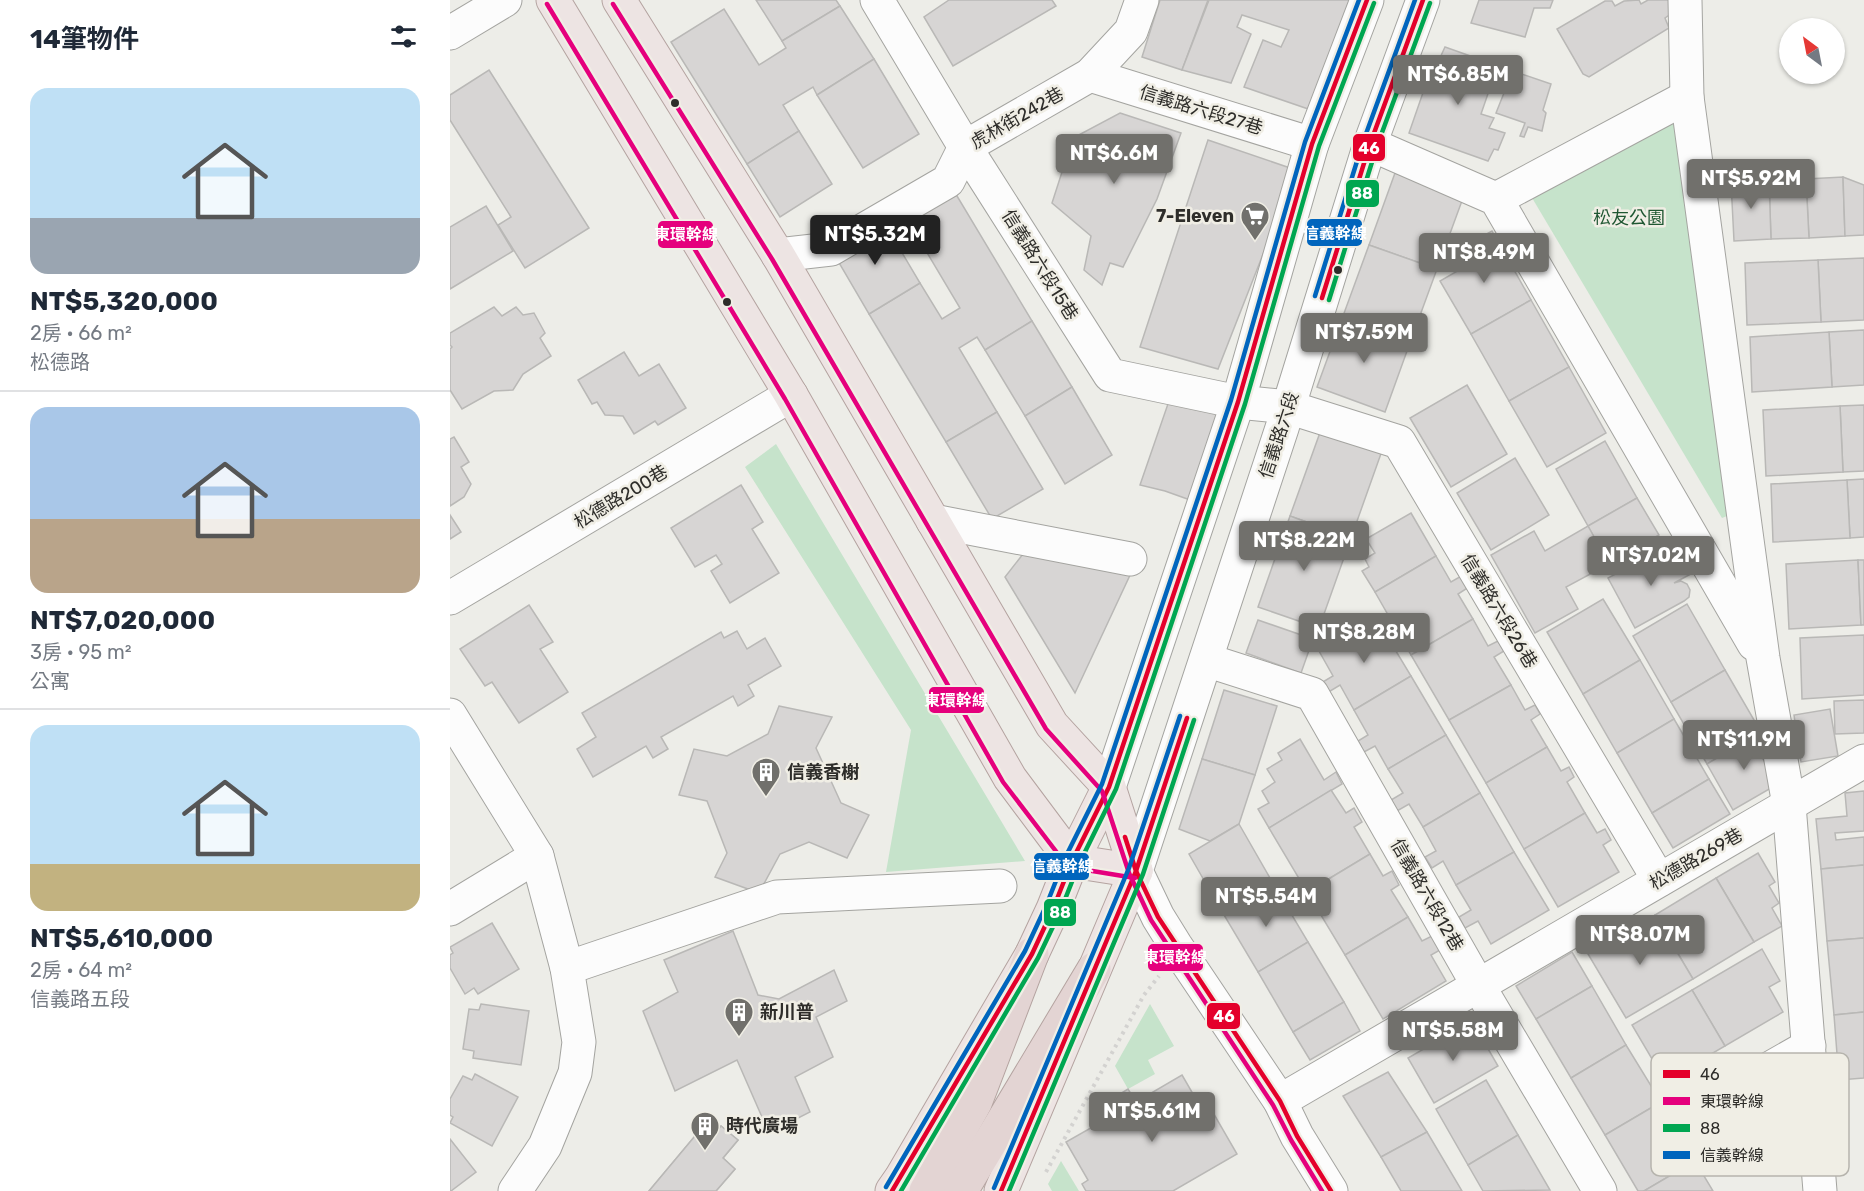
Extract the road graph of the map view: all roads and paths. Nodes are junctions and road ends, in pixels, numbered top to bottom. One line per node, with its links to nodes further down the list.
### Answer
1 (505, 0): 9 (street)
2 (553, 0): 17 (main road)
3 (619, 0): 16 (main road)
4 (877, 0): 14 (street, 信義路六段15巷)
5 (1142, 0): 10 (street, 虎林街242巷)
6 (1367, 0): 12 (street)
7 (1424, 0): 13 (street, 信義路六段)
8 (1685, 0): 11 (street)
9 (450, 33)
10 (1090, 75): 12 (street, 信義路六段27巷); 14 (street, 虎林街242巷)
11 (1687, 97): 15 (street); 23 (street)
12 (1312, 144): 18 (street)
13 (1370, 144): 15 (street); 19 (street, 信義路六段)
14 (965, 147): 16 (street, 虎林街242巷); 18 (street, 信義路六段15巷)
15 (1496, 200): 23 (street)
16 (778, 255): 20 (main road)
17 (791, 395): 22 (street, 松德路200巷); 30 (main road)
18 (1239, 402): 19 (street, 信義路六段15巷); 27 (street)
19 (1288, 407): 24 (street, 信義路六段); 32 (street, 信義路六段26巷)
20 (933, 520): 21 (street); 27 (main road)
21 (1130, 559)
22 (450, 598)
23 (1763, 658): 28 (street)
24 (1206, 660): 31 (street, 信義路六段); 39 (street, 信義路六段12巷)
25 (450, 715): 29 (street)
26 (1864, 760): 28 (street, 松德路269巷)
27 (1110, 788): 30 (main road); 31 (main road)
28 (1789, 805): 32 (street, 松德路269巷); 40 (street)
29 (537, 856): 34 (street); 36 (street)
30 (1072, 861): 31 (main road); 35 (main road)
31 (1136, 871): 37 (main road); 43 (street)
32 (1659, 880): 39 (street, 松德路269巷)
33 (1000, 886): 36 (street)
34 (450, 909)
35 (1032, 954): 47 (main road); 48 (highway)
36 (567, 968): 46 (street)
37 (1094, 969): 49 (highway); 50 (main road)
38 (1165, 969): 45 (path)
39 (1478, 985): 43 (street, 松德路269巷); 52 (street, 信義路六段12巷)
40 (1809, 1046): 41 (street); 42 (street)
41 (1797, 1053)
42 (1810, 1053)
43 (1280, 1101): 51 (street)
44 (1819, 1176): 53 (street)
45 (1042, 1181)
46 (515, 1191)
47 (892, 1191)
48 (926, 1191)
49 (961, 1191)
50 (1001, 1191)
51 (1331, 1191)
52 (1600, 1191)
53 (1820, 1191)

